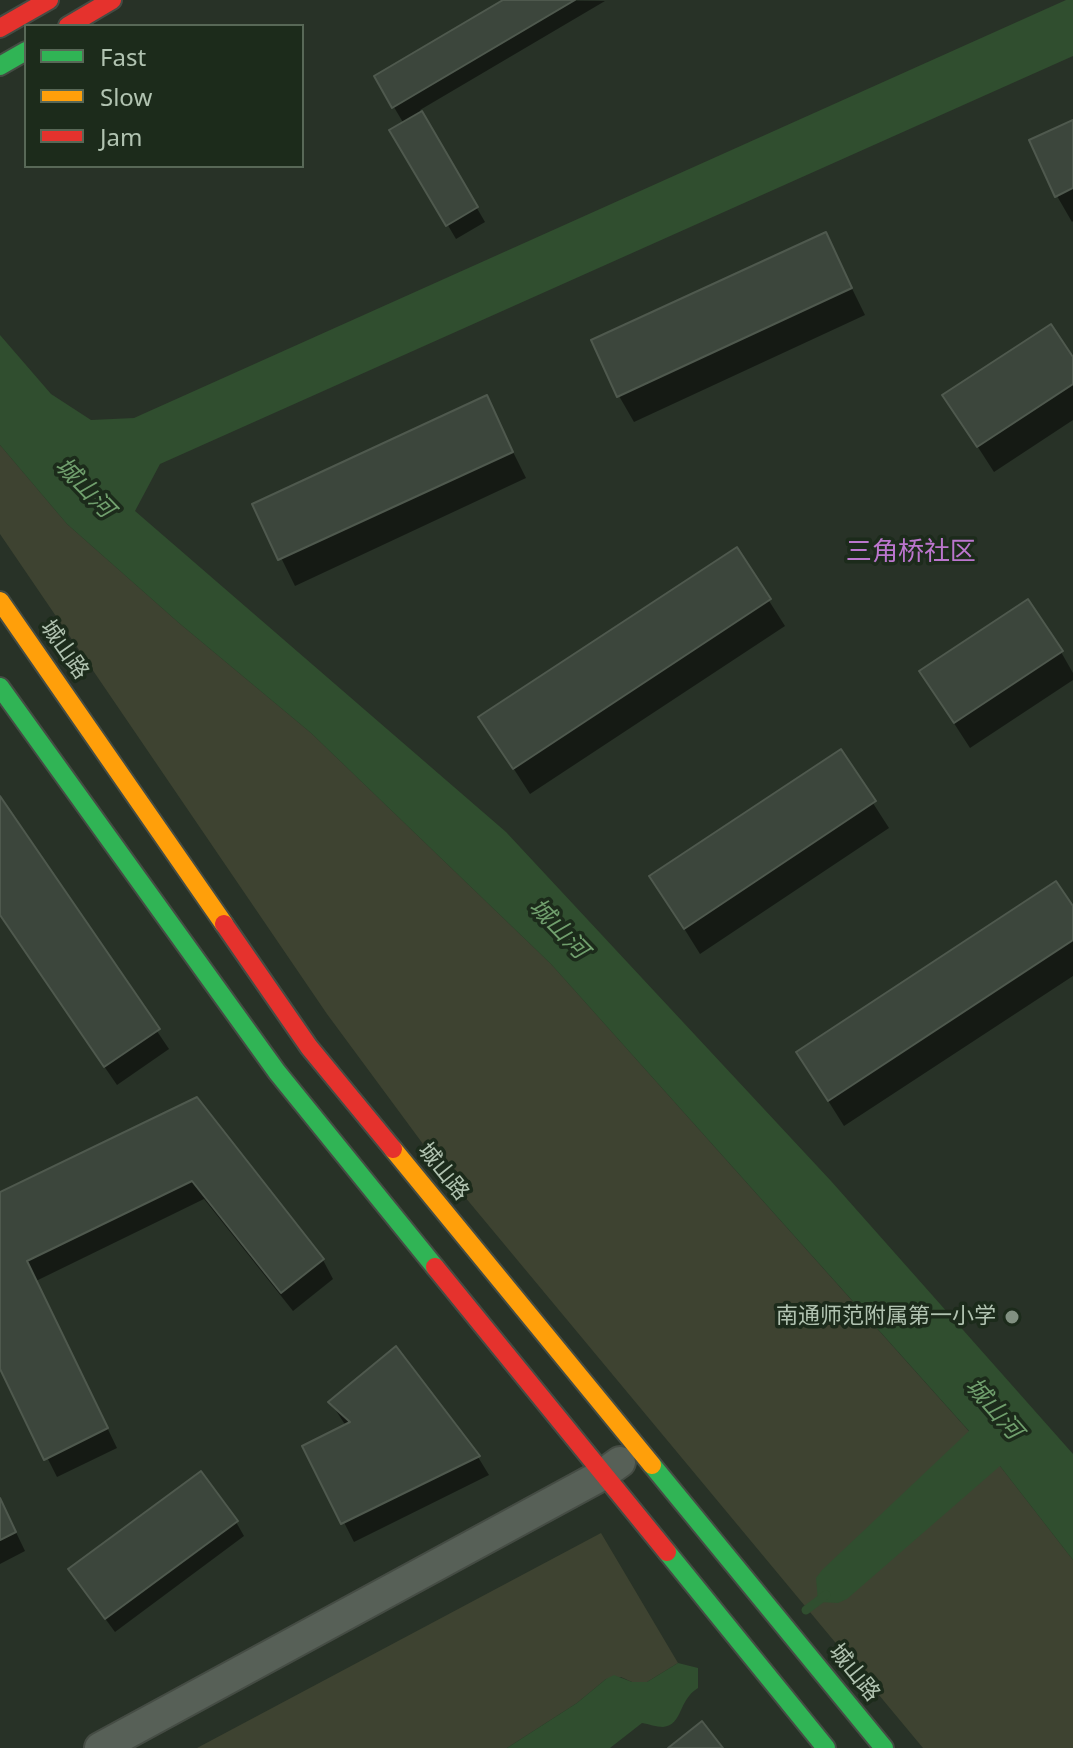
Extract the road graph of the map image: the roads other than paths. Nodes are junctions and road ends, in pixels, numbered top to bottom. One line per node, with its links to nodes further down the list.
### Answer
1 (49, 0): 4 (main road)
2 (112, 0): 3 (main road)
3 (71, 24)
4 (0, 28)
5 (24, 52): 6 (main road)
6 (0, 66)
7 (0, 601): 9 (main road, 城山路)
8 (0, 687): 10 (main road)
9 (638, 1448): 10 (street); 13 (main road, 城山路)
10 (602, 1475): 11 (street); 12 (main road)
11 (100, 1748)
12 (826, 1748)
13 (884, 1748)

